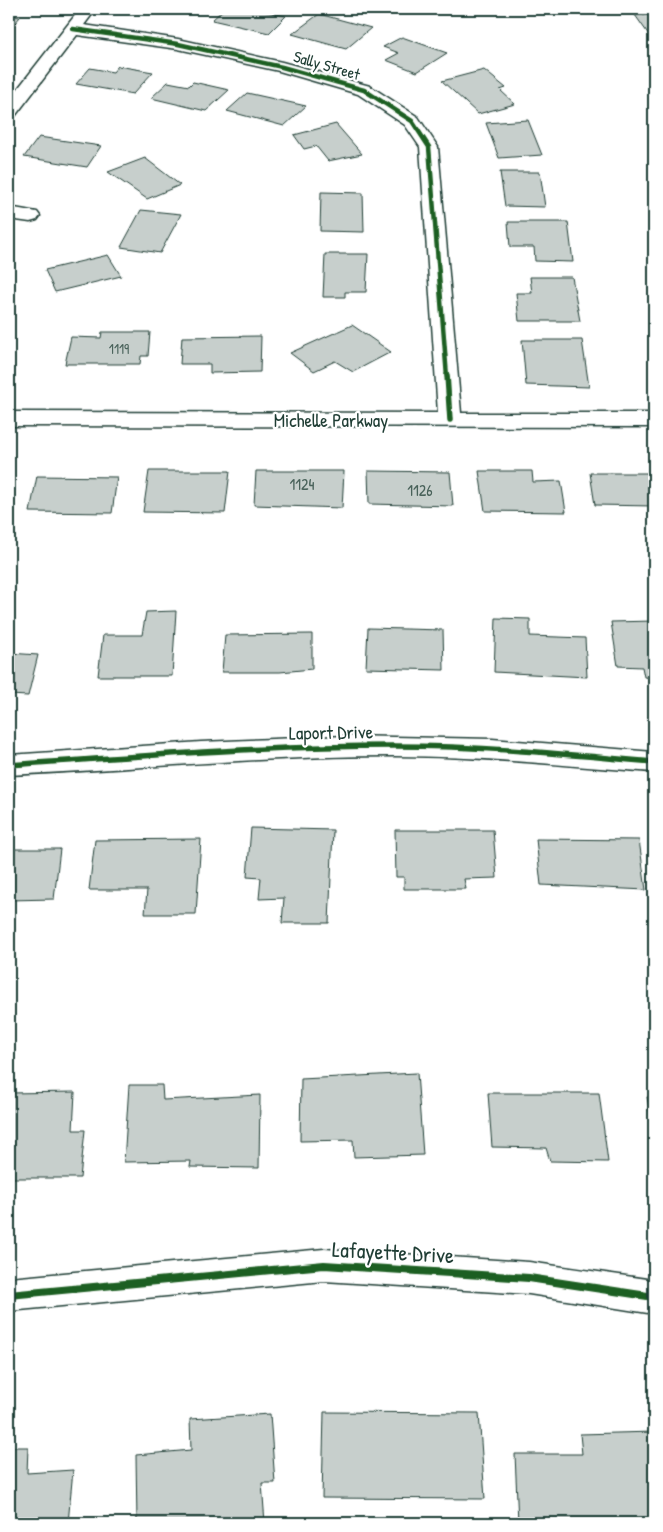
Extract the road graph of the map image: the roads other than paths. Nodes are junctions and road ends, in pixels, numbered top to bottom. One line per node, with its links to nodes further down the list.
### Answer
1 (88, 9): 2 (street)
2 (73, 29): 3 (street); 7 (street, Sally Street)
3 (9, 112)
4 (9, 213): 5 (street)
5 (30, 216)
6 (9, 419): 7 (street, Michelle Parkway)
7 (450, 420): 8 (street, Michelle Parkway)
8 (654, 420)
9 (654, 762): 10 (street, Laport Drive)
10 (9, 765)
11 (9, 1295): 12 (street, Lafayette Drive)
12 (654, 1297)

